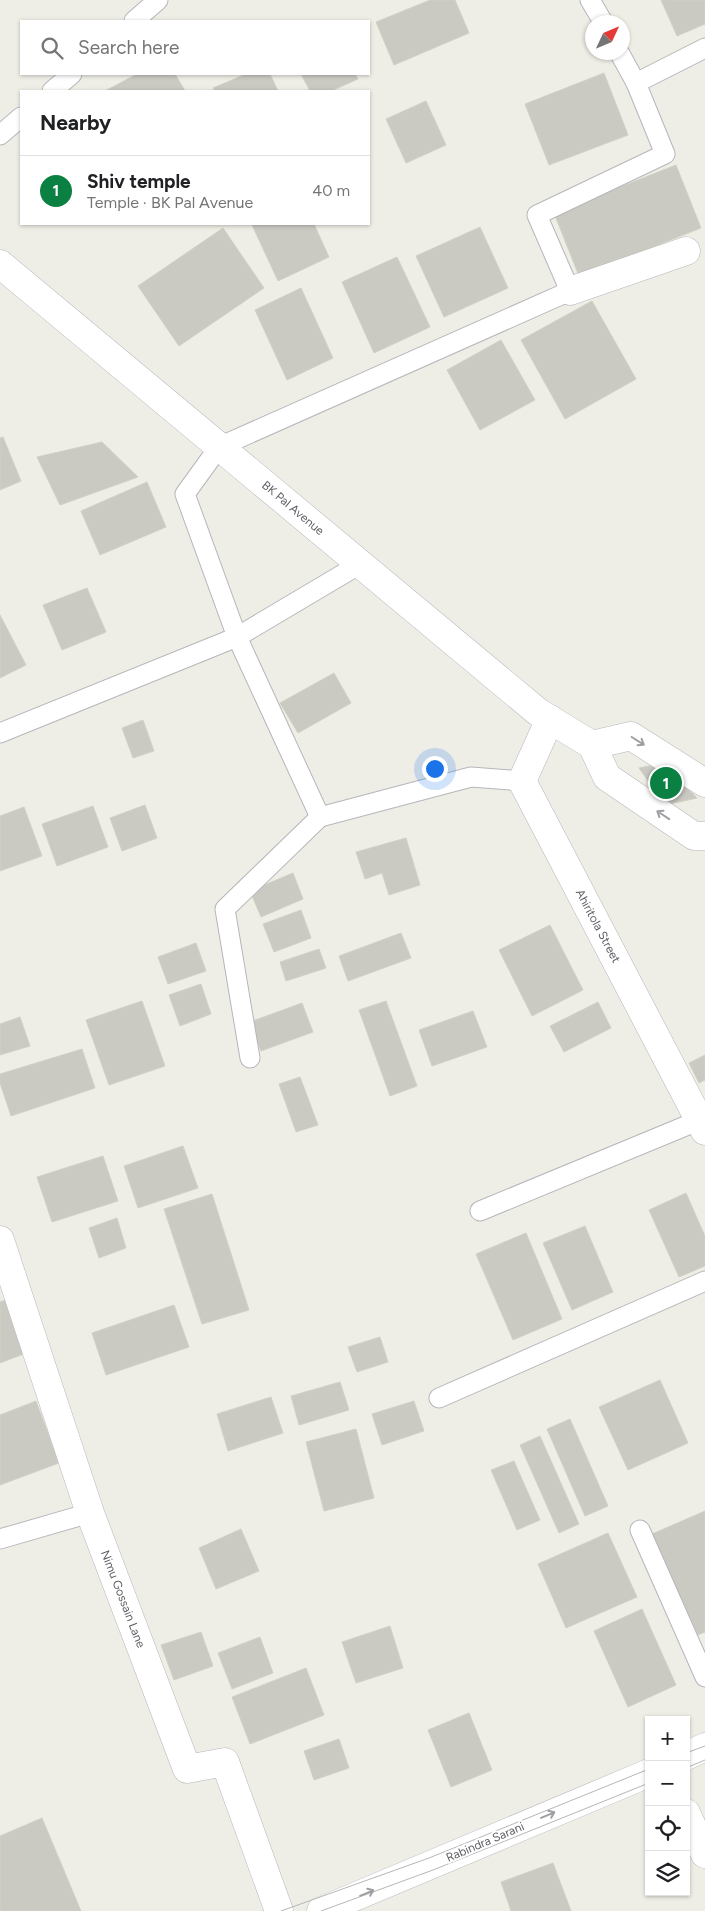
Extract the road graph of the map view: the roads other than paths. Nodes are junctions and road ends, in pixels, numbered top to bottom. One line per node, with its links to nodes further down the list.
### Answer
1 (158, 0): 4 (lane)
2 (590, 0): 3 (lane)
3 (599, 15)
4 (135, 20)
5 (705, 48): 8 (lane)
6 (623, 60): 8 (lane)
7 (71, 75): 9 (lane)
8 (636, 83): 14 (lane)
9 (53, 90)
10 (20, 118): 11 (lane)
11 (0, 136)
12 (686, 251): 14 (main road)
13 (3, 273): 15 (main road, BK Pal Avenue)
14 (570, 291): 15 (lane)
15 (220, 447): 16 (main road, BK Pal Avenue); 17 (lane)
16 (360, 564): 17 (lane); 18 (main road, BK Pal Avenue)
17 (237, 637): 19 (lane); 23 (lane)
18 (550, 719): 20 (main road, BK Pal Avenue); 21 (main road)
19 (0, 733)
20 (592, 745): 22 (main road, one-way to 22); 24 (main road, one-way to 20)
21 (522, 781): 23 (lane); 26 (main road, Ahiritola Street)
22 (705, 783)
23 (320, 817): 25 (lane)
24 (705, 836)
25 (250, 1058)
26 (702, 1125): 27 (lane)
27 (480, 1211)
28 (0, 1240): 31 (main road, Nimu Gossain Lane)
29 (705, 1281): 30 (lane)
30 (439, 1398)
31 (90, 1512): 33 (lane); 41 (main road, Nimu Gossain Lane)
32 (640, 1530): 34 (lane)
33 (0, 1539)
34 (705, 1677)
35 (705, 1747): 36 (main road)
36 (690, 1754)
37 (645, 1775): 40 (main road, Rabindra Sarani, one-way to 37)
38 (690, 1821): 39 (main road)
39 (705, 1854)
40 (329, 1910)
41 (279, 1911)

